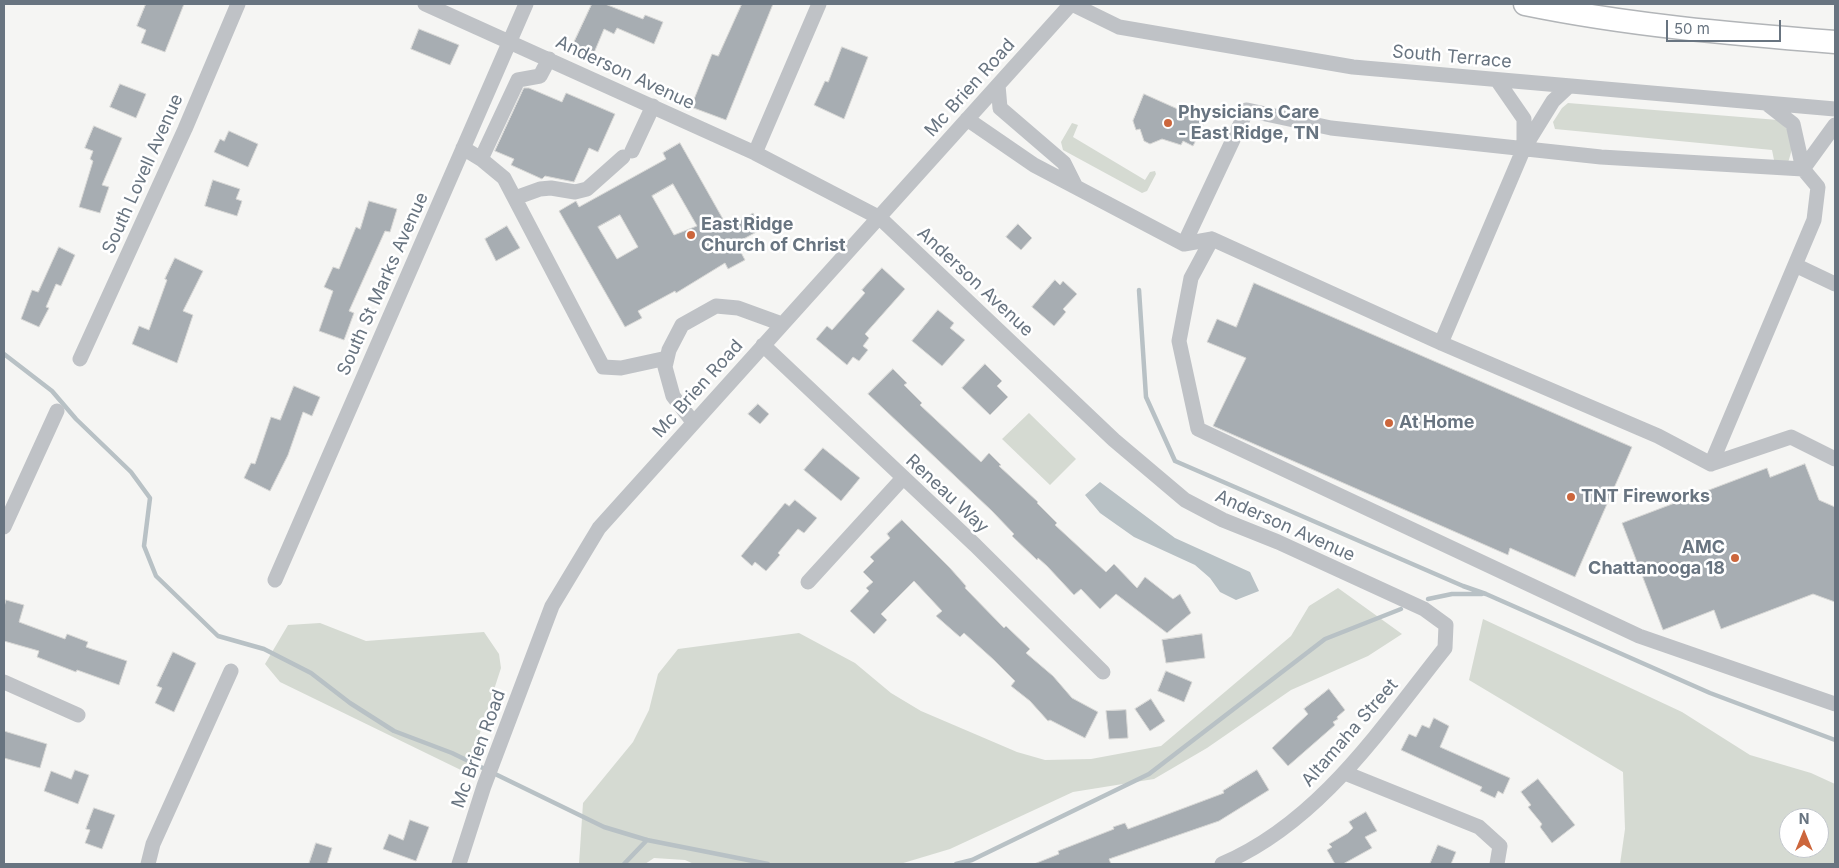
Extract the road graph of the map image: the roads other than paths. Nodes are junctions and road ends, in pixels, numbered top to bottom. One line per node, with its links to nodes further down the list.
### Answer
1 (238, 4): 34 (street, South Lovell Avenue)
2 (425, 4): 7 (street, Anderson Avenue)
3 (526, 4): 7 (street, South St Marks Avenue)
4 (820, 4): 20 (street)
5 (1072, 4): 10 (street, South Terrace); 11 (street, Mc Brien Road)
6 (1525, 4): 8 (highway)
7 (510, 41): 9 (street, Anderson Avenue); 18 (street, South St Marks Avenue)
8 (1835, 42)
9 (549, 59): 14 (street, Anderson Avenue); 21 (street)
10 (1497, 80): 12 (street, South Terrace); 19 (street)
11 (998, 85): 16 (street, Mc Brien Road); 23 (street)
12 (1569, 86): 13 (street, South Terrace); 19 (street)
13 (1766, 103): 15 (street, South Terrace); 22 (street)
14 (653, 106): 20 (street, Anderson Avenue); 24 (street)
15 (1835, 109)
16 (967, 118): 23 (street); 25 (street, Mc Brien Road)
17 (1835, 125): 22 (street)
18 (463, 148): 21 (street); 41 (street, South St Marks Avenue)
19 (1524, 148): 22 (street); 27 (street); 31 (street)
20 (755, 153): 25 (street, Anderson Avenue)
21 (481, 159): 24 (street)
22 (1803, 169): 28 (street)
23 (1076, 187): 27 (street)
24 (514, 198): 33 (street)
25 (880, 218): 30 (street, Mc Brien Road); 43 (street, Anderson Avenue)
26 (1212, 239): 27 (street); 31 (street); 47 (street)
27 (1184, 244)
28 (1795, 265): 29 (street); 38 (street)
29 (1835, 284)
30 (782, 324): 32 (street, Mc Brien Road); 33 (street)
31 (1441, 343): 38 (street)
32 (763, 345): 36 (street, Mc Brien Road); 39 (street, Reneau Way)
33 (667, 358): 36 (street)
34 (80, 359)
35 (57, 411): 40 (street)
36 (693, 422): 51 (street, Mc Brien Road)
37 (1835, 459): 38 (street)
38 (1711, 464)
39 (903, 478): 42 (street); 45 (street, Reneau Way)
40 (4, 527)
41 (275, 580)
42 (808, 582)
43 (1446, 648): 49 (street, Altamaha Street)
44 (232, 671): 50 (street)
45 (1103, 672)
46 (4, 682): 48 (street)
47 (1835, 704)
48 (78, 715)
49 (1345, 773): 52 (street, Altamaha Street); 53 (street)
50 (148, 864)
51 (460, 864)
52 (1222, 864)
53 (1497, 864)

